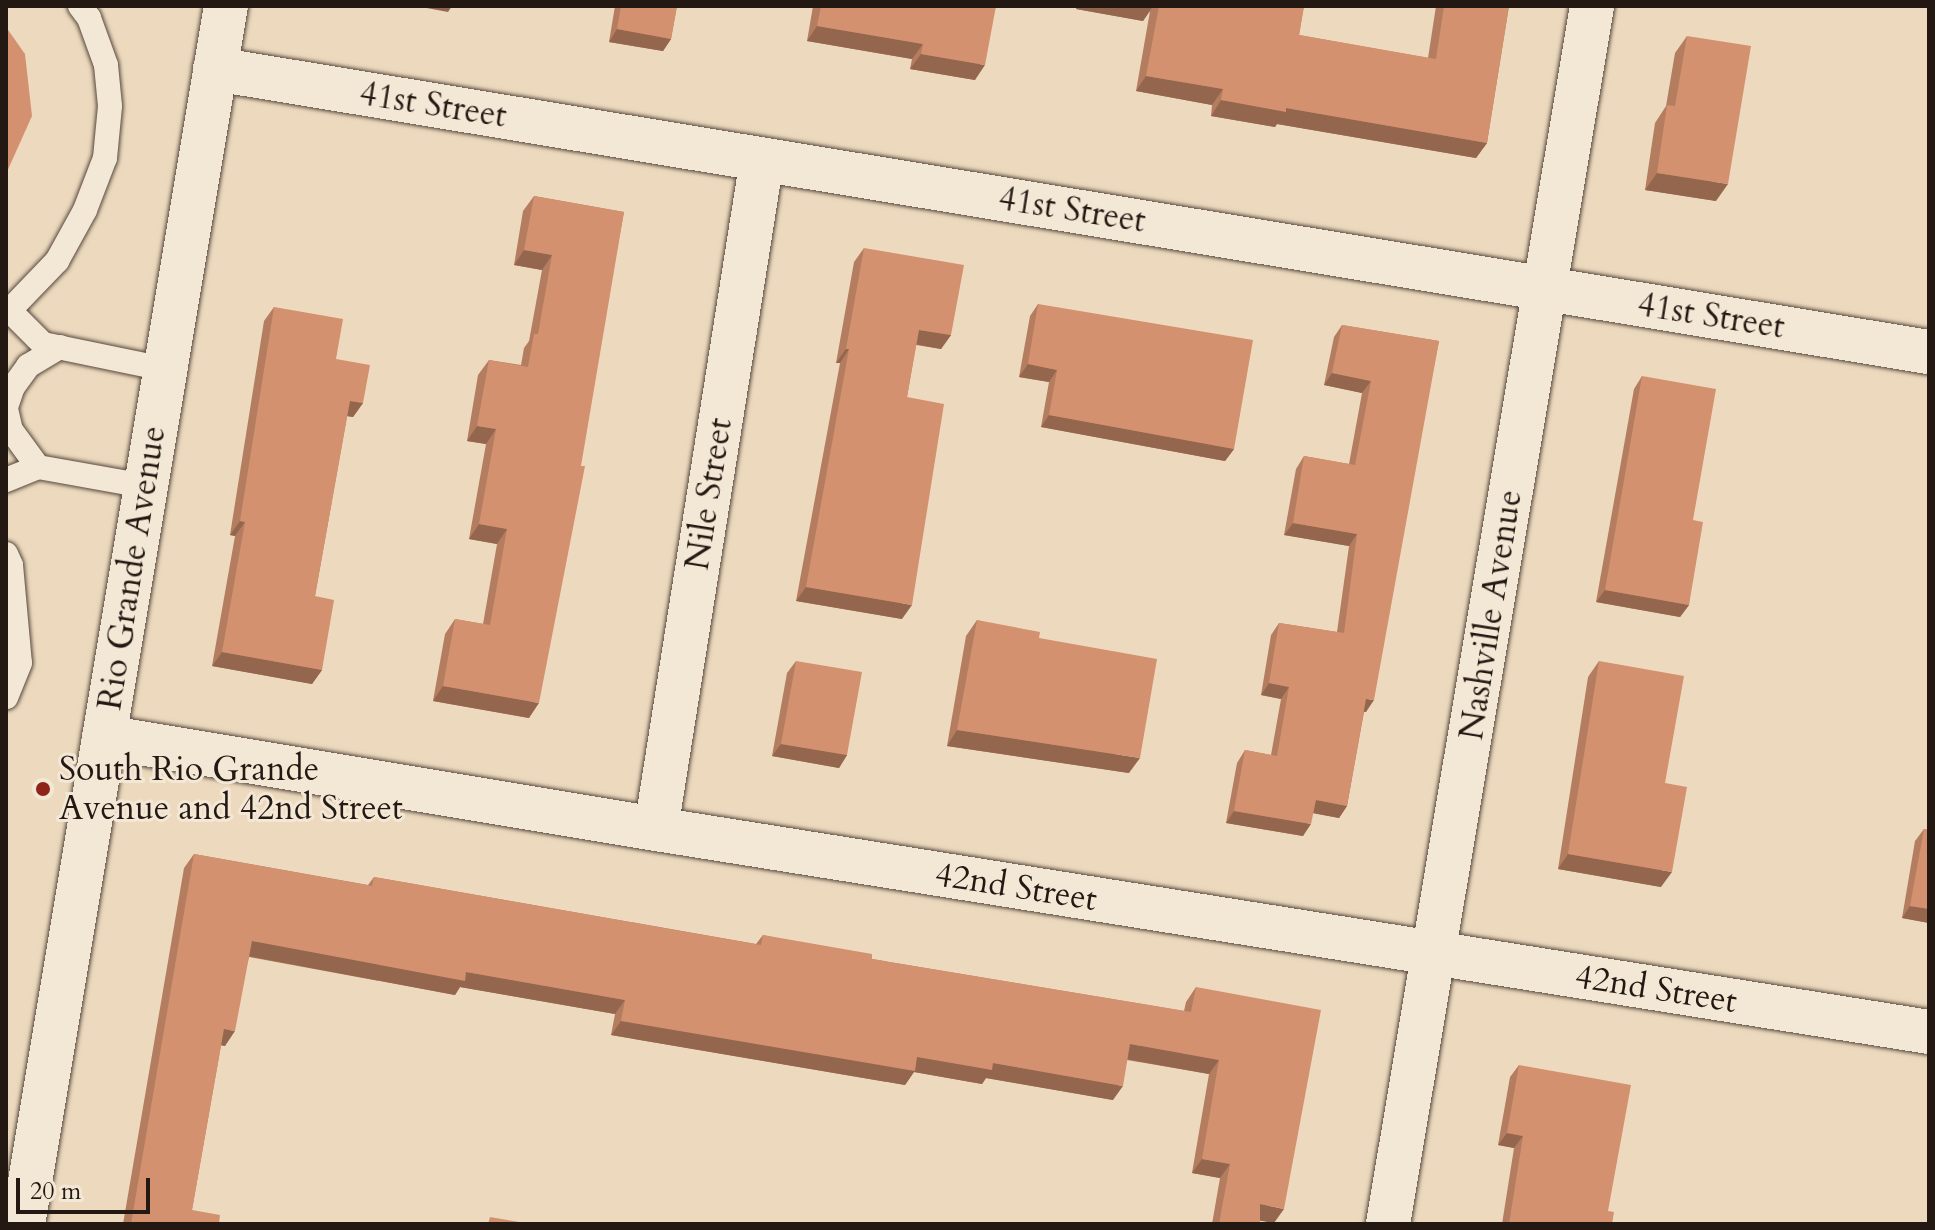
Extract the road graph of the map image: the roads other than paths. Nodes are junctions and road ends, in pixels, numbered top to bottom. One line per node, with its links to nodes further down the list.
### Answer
1 (80, 6): 7 (lane)
2 (226, 6): 4 (street, Rio Grande Avenue)
3 (1592, 6): 6 (street, Nashville Avenue)
4 (215, 69): 5 (street, 41st Street); 10 (street, Rio Grande Avenue)
5 (762, 159): 6 (street, 41st Street); 18 (street, Nile Street)
6 (1545, 289): 9 (street, 41st Street); 19 (street, Nashville Avenue)
7 (8, 312): 8 (lane)
8 (60, 347): 10 (lane); 11 (lane)
9 (1929, 352)
10 (165, 369): 14 (street, Rio Grande Avenue)
11 (6, 408): 12 (lane)
12 (38, 467): 13 (lane); 14 (lane)
13 (6, 480)
14 (145, 486): 17 (street, Rio Grande Avenue)
15 (6, 554): 16 (lane)
16 (6, 697)
17 (104, 737): 18 (street, 42nd Street); 21 (street, Rio Grande Avenue)
18 (656, 829): 19 (street, 42nd Street)
19 (1435, 955): 20 (street, 42nd Street); 22 (street, Nashville Avenue)
20 (1929, 1032)
21 (23, 1224)
22 (1388, 1224)

